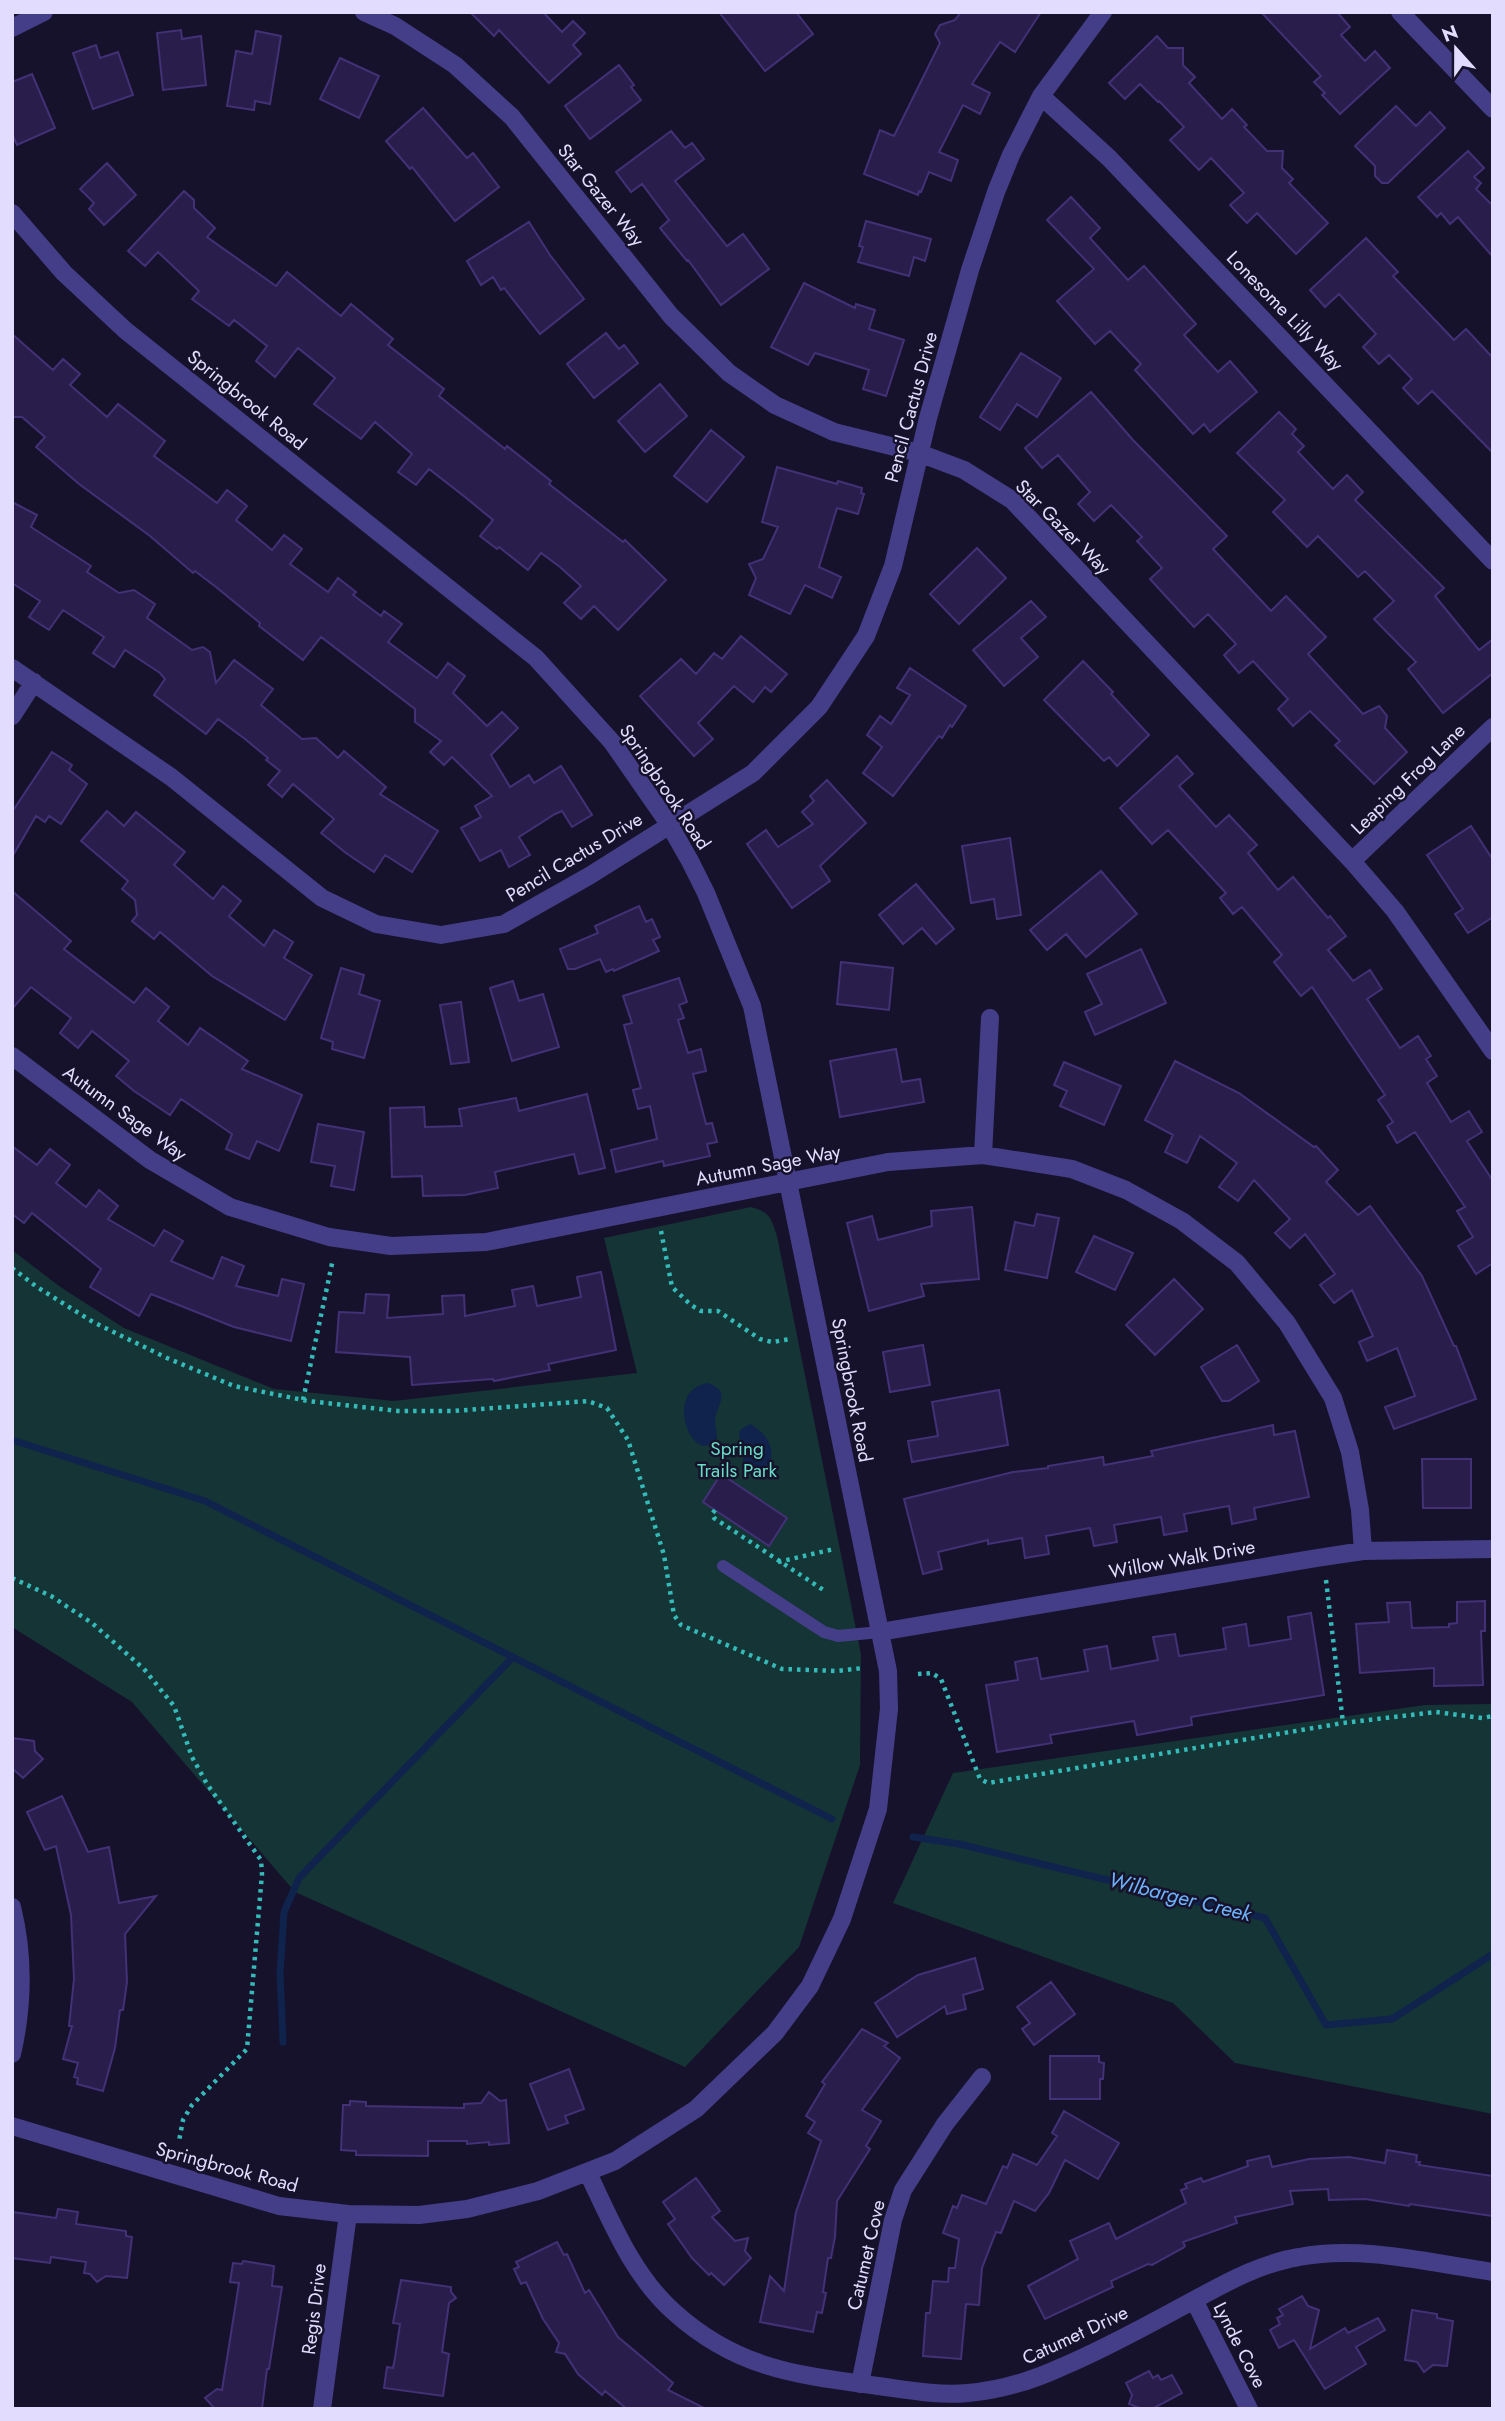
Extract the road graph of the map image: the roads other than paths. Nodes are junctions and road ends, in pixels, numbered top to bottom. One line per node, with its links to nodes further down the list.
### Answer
1 (44, 12): 5 (street)
2 (364, 12): 9 (street, Star Gazer Way)
3 (1102, 12): 6 (street, Pencil Cactus Drive)
4 (1400, 12): 7 (street)
5 (12, 27)
6 (1041, 96): 9 (street, Pencil Cactus Drive); 10 (street, Lonesome Lilly Way)
7 (1493, 109)
8 (12, 213): 15 (street, Springbrook Road)
9 (919, 453): 15 (street, Pencil Cactus Drive); 16 (street, Star Gazer Way)
10 (1493, 561)
11 (12, 668): 12 (street, Pencil Cactus Drive)
12 (34, 682): 13 (street); 15 (street, Pencil Cactus Drive)
13 (12, 716)
14 (1493, 727): 16 (street, Leaping Frog Lane)
15 (669, 824): 21 (street, Springbrook Road)
16 (1352, 862): 18 (street, Star Gazer Way)
17 (990, 1018): 20 (street)
18 (1493, 1051)
19 (12, 1056): 21 (street, Autumn Sage Way)
20 (983, 1156): 21 (street, Autumn Sage Way); 23 (street, Autumn Sage Way)
21 (789, 1182): 25 (street, Springbrook Road)
22 (1493, 1549): 23 (street, Willow Walk Drive)
23 (1363, 1552): 25 (street, Willow Walk Drive)
24 (723, 1566): 25 (lane)
25 (880, 1632): 30 (street, Springbrook Road)
26 (12, 1908): 27 (street)
27 (12, 2054)
28 (982, 2077): 34 (street, Catumet Cove)
29 (12, 2126): 31 (street, Springbrook Road)
30 (588, 2173): 31 (street, Springbrook Road); 34 (street, Catumet Drive)
31 (348, 2214): 35 (street, Regis Drive)
32 (1493, 2272): 33 (street, Catumet Drive)
33 (1194, 2300): 34 (street, Catumet Drive); 36 (street, Lynde Cove)
34 (860, 2384)
35 (322, 2409)
36 (1249, 2409)

